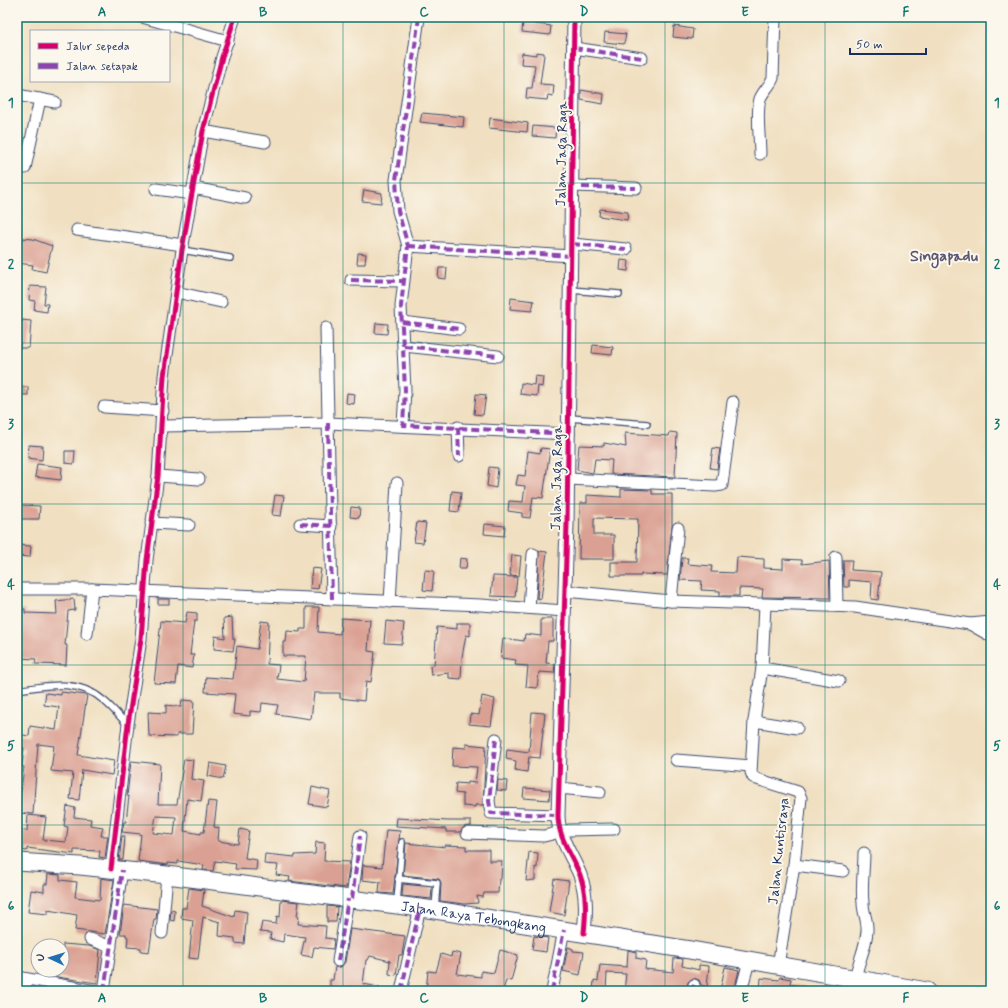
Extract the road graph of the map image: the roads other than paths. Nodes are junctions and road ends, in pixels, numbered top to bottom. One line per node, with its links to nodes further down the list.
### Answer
1 (142, 17): 6 (street)
2 (235, 17): 6 (street)
3 (419, 17): 22 (street)
4 (574, 17): 7 (street, Jalan Jaga Raga)
5 (775, 17): 14 (street)
6 (228, 41): 12 (street)
7 (574, 48): 8 (street); 16 (street, Jalan Jaga Raga)
8 (642, 58)
9 (17, 95): 10 (street)
10 (40, 99): 11 (street); 15 (street)
11 (55, 102)
12 (203, 131): 13 (street); 19 (street)
13 (265, 142)
14 (760, 154)
15 (24, 168)
16 (573, 186): 17 (street); 25 (street, Jalan Jaga Raga)
17 (636, 188)
18 (156, 189): 19 (street)
19 (192, 191): 20 (street); 23 (street)
20 (245, 198)
21 (77, 230): 23 (street)
22 (408, 246): 25 (street); 28 (street)
23 (183, 248): 26 (lane); 30 (street)
24 (626, 249): 25 (street)
25 (572, 250): 29 (street, Jalan Jaga Raga)
26 (230, 258)
27 (351, 280): 28 (street)
28 (403, 282): 33 (street)
29 (571, 290): 31 (lane); 41 (street, Jalan Jaga Raga)
30 (176, 292): 32 (street); 40 (street)
31 (619, 294)
32 (221, 302)
33 (402, 322): 35 (street); 36 (street)
34 (326, 328): 42 (street)
35 (459, 329)
36 (404, 346): 37 (street); 44 (street)
37 (498, 356)
38 (733, 402): 51 (street)
39 (104, 407): 40 (street)
40 (163, 411): 45 (street)
41 (570, 418): 43 (lane); 47 (street, Jalan Jaga Raga)
42 (328, 422): 44 (street); 45 (street); 56 (street)
43 (647, 424)
44 (403, 425): 46 (street)
45 (162, 426): 49 (street)
46 (458, 427): 47 (street); 48 (street)
47 (569, 434): 51 (street, Jalan Jaga Raga)
48 (459, 456)
49 (158, 476): 50 (street); 53 (street)
50 (199, 478)
51 (568, 479): 63 (street, Jalan Jaga Raga)
52 (397, 483): 65 (street)
53 (151, 524): 55 (street); 62 (street)
54 (300, 524): 56 (street)
55 (189, 525)
56 (331, 526): 64 (street)
57 (678, 528): 66 (street)
58 (533, 554): 69 (street)
59 (836, 557): 68 (street)
60 (17, 589): 61 (street)
61 (92, 589): 62 (street); 73 (street)
62 (145, 591): 64 (street); 79 (street)
63 (565, 591): 66 (street); 70 (street, Jalan Jaga Raga)
64 (332, 599): 65 (street)
65 (390, 602): 69 (street)
66 (671, 602): 67 (street)
67 (765, 605): 68 (street); 75 (street)
68 (837, 606): 72 (street)
69 (529, 608): 70 (street)
70 (565, 611): 84 (street, Jalan Jaga Raga)
71 (991, 622): 72 (street)
72 (970, 624): 74 (street)
73 (87, 634)
74 (991, 636)
75 (762, 668): 76 (street); 78 (street)
76 (839, 681)
77 (17, 690): 79 (lane)
78 (754, 722): 80 (street); 83 (street)
79 (128, 724): 94 (street)
80 (797, 728)
81 (496, 739): 86 (street)
82 (676, 760): 83 (street)
83 (751, 766): 93 (street, Jalan Kuntisraya)
84 (559, 788): 85 (street); 86 (street, Jalan Jaga Raga)
85 (600, 792)
86 (559, 823): 87 (street); 88 (street); 103 (street, Jalan Jaga Raga)
87 (614, 829)
88 (467, 832)
89 (360, 836): 98 (street)
90 (402, 842): 97 (lane)
91 (864, 853): 110 (street)
92 (17, 863): 94 (main road, Jalan Raya Tebongkang)
93 (794, 865): 95 (street); 108 (street, Jalan Kuntisraya)
94 (116, 869): 96 (main road, Jalan Raya Tebongkang); 105 (street)
95 (843, 871)
96 (167, 875): 98 (main road, Jalan Raya Tebongkang); 102 (street)
97 (398, 879): 99 (lane); 100 (lane)
98 (350, 899): 99 (main road, Jalan Raya Tebongkang); 106 (street)
99 (396, 905): 100 (main road, Jalan Raya Tebongkang)
100 (428, 909): 101 (main road, Jalan Raya Tebongkang); 117 (street)
101 (564, 930): 103 (main road, Jalan Raya Tebongkang); 118 (street)
102 (162, 933)
103 (584, 933): 107 (main road, Jalan Raya Tebongkang)
104 (90, 939): 105 (street)
105 (110, 947): 116 (street)
106 (338, 961)
107 (749, 961): 108 (main road, Jalan Raya Tebongkang); 119 (street)
108 (778, 966): 110 (main road, Jalan Raya Tebongkang)
109 (22, 978): 111 (street); 113 (street)
110 (855, 979): 112 (main road, Jalan Raya Tebongkang)
111 (45, 987): 114 (street)
112 (883, 987): 120 (main road, Jalan Raya Tebongkang)
113 (25, 991)
114 (90, 991): 115 (street)
115 (96, 991)
116 (104, 991)
117 (400, 991)
118 (552, 991)
119 (741, 991)
120 (927, 991)

